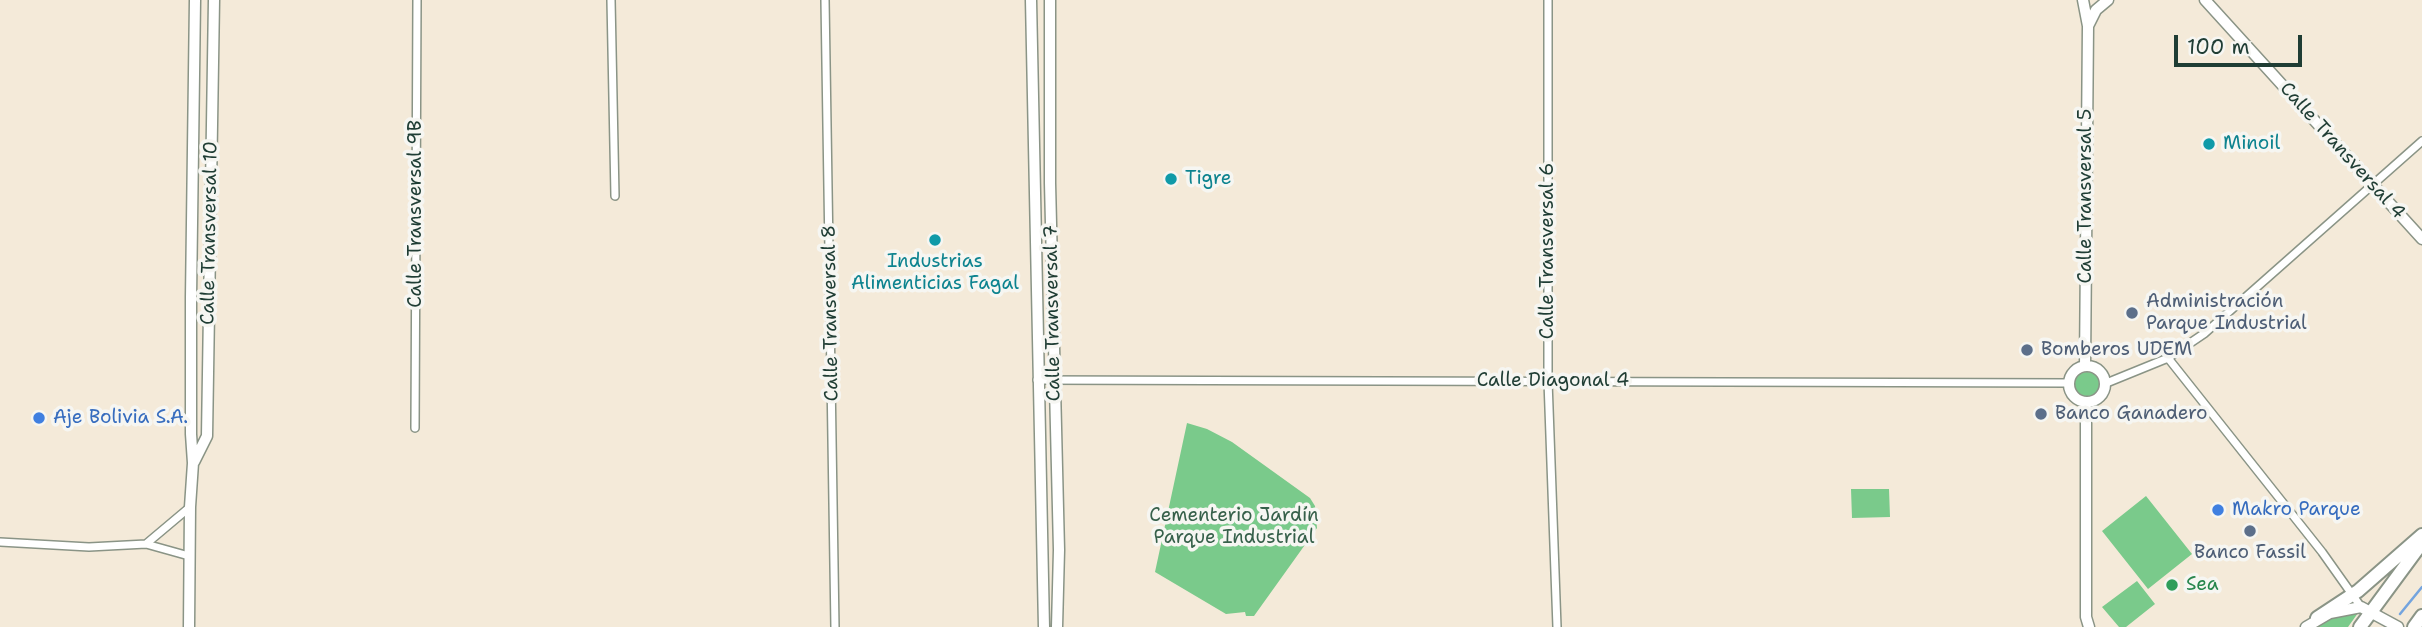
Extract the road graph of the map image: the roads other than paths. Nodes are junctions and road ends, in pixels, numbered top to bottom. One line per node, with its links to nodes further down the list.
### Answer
1 (195, 0): 16 (street, Calle Transversal 10)
2 (214, 0): 17 (street, Calle Transversal 10)
3 (417, 0): 31 (street, Calle Transversal 9B)
4 (611, 0): 19 (street)
5 (825, 0): 45 (street, Calle Transversal 8)
6 (1031, 0): 13 (street, Calle Transversal 7)
7 (1050, 0): 14 (street, Calle Transversal 7)
8 (1548, 0): 27 (street, Calle Transversal 6)
9 (2083, 0): 12 (street, Calle Transversal 5)
10 (2108, 0): 12 (street)
11 (2205, 0): 18 (street, Calle Transversal 4)
12 (2088, 26): 24 (street, Calle Transversal 5)
13 (1034, 118): 14 (street); 25 (street, Calle Transversal 7)
14 (1049, 118): 26 (street, Calle Transversal 7)
15 (2422, 141): 18 (street)
16 (193, 149): 17 (street); 22 (street, Calle Transversal 10)
17 (211, 149): 21 (street, Calle Transversal 10)
18 (2373, 186): 20 (street, Calle Transversal 4); 23 (street)
19 (615, 196)
20 (2422, 239)
21 (209, 296): 22 (street); 32 (street, Calle Transversal 10)
22 (191, 297): 32 (street, Calle Transversal 10)
23 (2168, 358): 29 (street); 39 (street)
24 (2085, 366): 28 (street); 29 (street)
25 (1037, 380): 26 (street, Calle Diagonal 4); 46 (street, Calle Transversal 7)
26 (1054, 380): 27 (street, Calle Diagonal 4); 47 (street, Calle Transversal 7)
27 (1548, 381): 28 (street, Calle Diagonal 4); 48 (street, Calle Transversal 6)
28 (2069, 383): 30 (street)
29 (2104, 384): 30 (street)
30 (2086, 402): 42 (street)
31 (415, 428)
32 (193, 463): 33 (street, Calle Transversal 10)
33 (190, 507): 37 (street); 38 (street, Calle Transversal 10)
34 (2422, 535): 39 (highway)
35 (0, 542): 37 (street)
36 (2422, 542): 40 (highway)
37 (146, 544): 38 (street)
38 (189, 556): 44 (street, Calle Transversal 10)
39 (2354, 594): 40 (street); 43 (highway)
40 (2366, 609): 43 (street); 51 (highway); 52 (street)
41 (2422, 616): 53 (highway)
42 (2087, 622): 49 (street)
43 (2312, 622): 50 (street)
44 (189, 627)
45 (835, 627)
46 (1044, 627)
47 (1057, 627)
48 (1557, 627)
49 (2080, 627)
50 (2296, 627)
51 (2360, 627)
52 (2398, 627)
53 (2414, 627)

